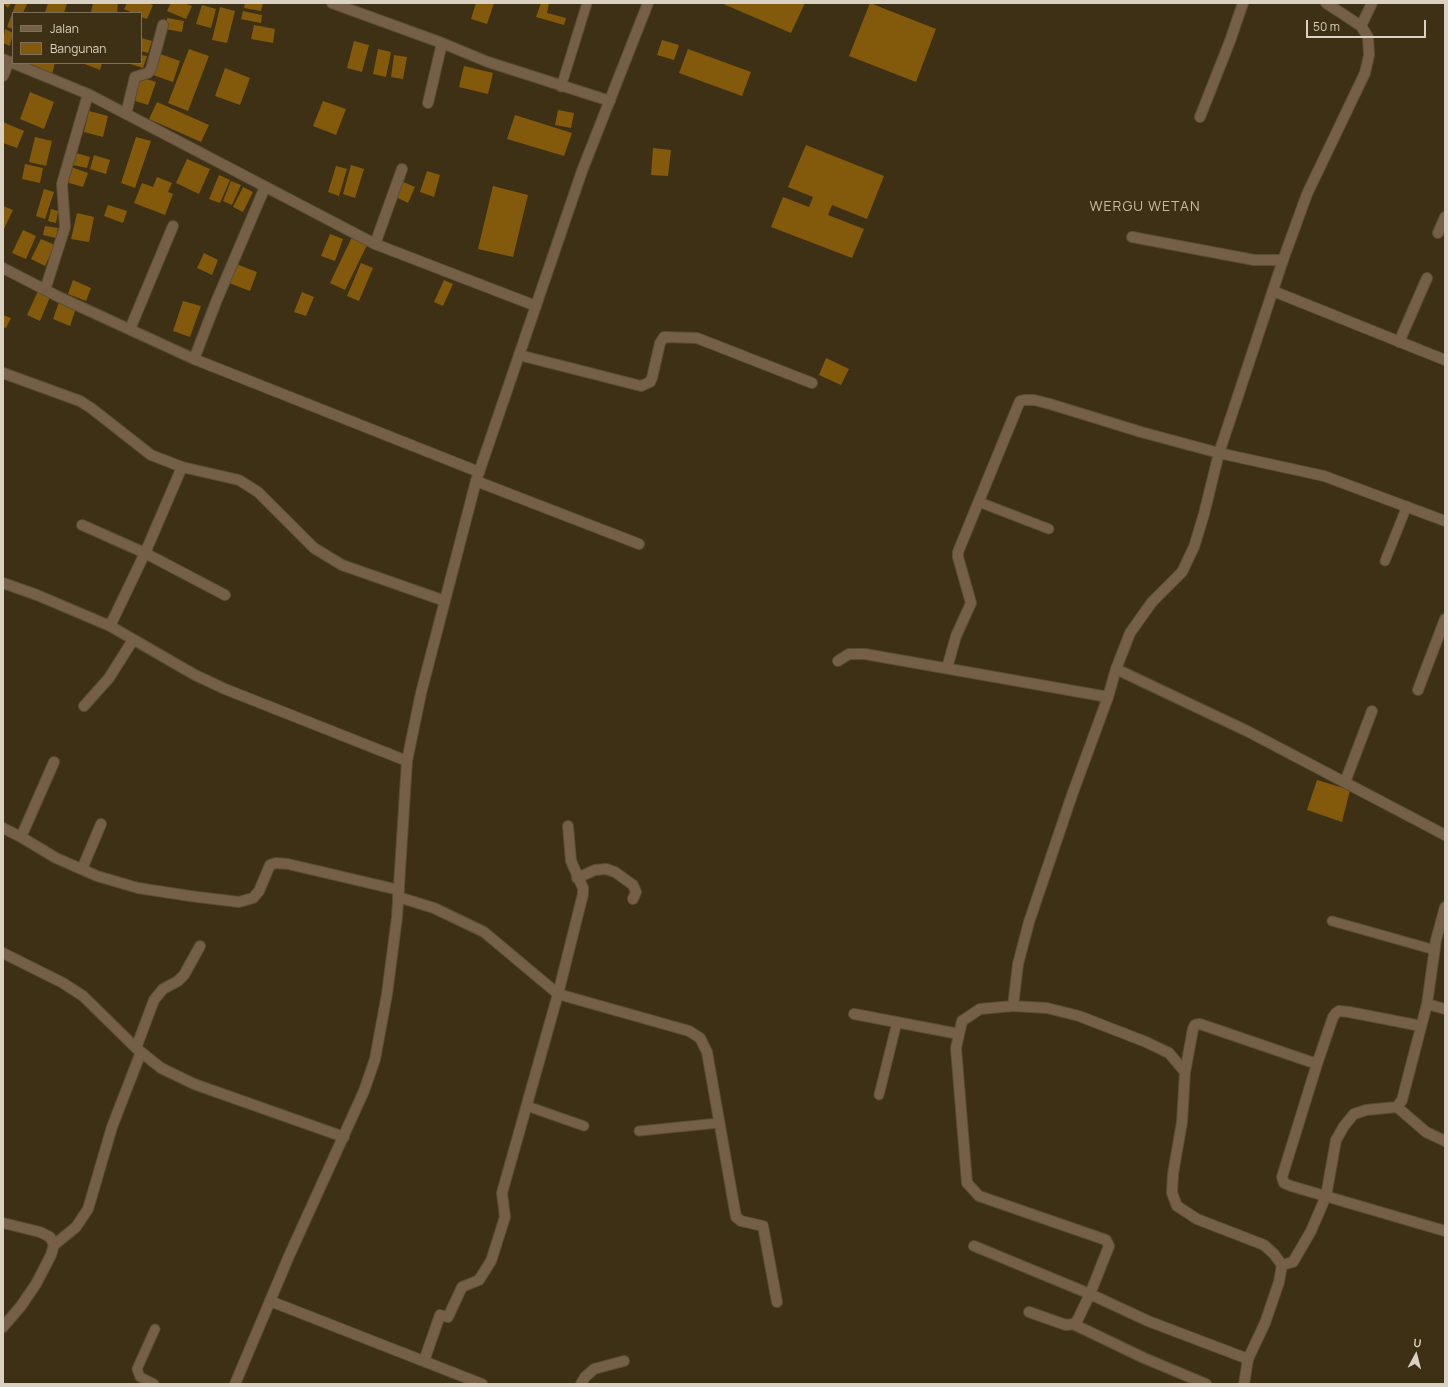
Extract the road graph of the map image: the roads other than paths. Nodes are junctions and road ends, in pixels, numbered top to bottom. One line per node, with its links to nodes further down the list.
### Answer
1 (332, 3): 9 (street)
2 (587, 3): 13 (lane)
3 (648, 3): 15 (street)
4 (1243, 3): 18 (street)
5 (1326, 3): 8 (street)
6 (1372, 3): 8 (street)
7 (163, 25): 17 (street)
8 (1361, 26): 26 (street)
9 (442, 43): 13 (street); 16 (street)
10 (6, 61): 12 (street)
11 (13, 64): 14 (street)
12 (3, 76)
13 (561, 87): 15 (street)
14 (88, 94): 17 (street); 29 (street)
15 (610, 101): 31 (street)
16 (428, 103)
17 (126, 114): 20 (street)
18 (1200, 116)
19 (402, 169): 25 (street)
20 (265, 187): 25 (street); 35 (street)
21 (1445, 217): 23 (street)
22 (173, 226): 32 (street)
23 (1438, 232)
24 (1132, 237): 26 (street)
25 (374, 244): 31 (street)
26 (1283, 260): 30 (street)
27 (3, 268): 29 (street)
28 (1427, 278): 33 (street)
29 (45, 290): 32 (street)
30 (1273, 291): 33 (street); 39 (street)
31 (536, 306): 34 (street)
32 (130, 329): 35 (street)
33 (1399, 342): 36 (street)
34 (519, 355): 38 (street); 41 (street)
35 (194, 359): 41 (street)
36 (1445, 360)
37 (3, 373): 40 (street)
38 (812, 382)
39 (1219, 452): 42 (street); 43 (street); 58 (street)
40 (182, 466): 48 (street); 52 (street)
41 (478, 477): 47 (street); 52 (street)
42 (979, 502): 46 (lane); 57 (street)
43 (1407, 506): 44 (street); 49 (lane)
44 (1445, 521)
45 (82, 525): 48 (street)
46 (1049, 529)
47 (639, 544)
48 (145, 553): 51 (street); 54 (street)
49 (1385, 560)
50 (3, 583): 54 (street)
51 (225, 596)
52 (445, 601): 63 (street)
53 (1445, 619): 59 (street)
54 (110, 626): 55 (street)
55 (133, 640): 61 (street); 63 (street)
56 (838, 661): 57 (street)
57 (947, 668): 60 (street)
58 (1116, 669): 60 (street); 65 (street)
59 (1418, 690)
60 (1108, 697): 82 (street)
61 (84, 706)
62 (1372, 711): 65 (street)
63 (407, 761): 73 (street)
64 (54, 762): 70 (street)
65 (1345, 782): 69 (street)
66 (101, 824): 71 (street)
67 (568, 826): 72 (street)
68 (3, 828): 70 (street)
69 (1445, 835)
70 (21, 837): 71 (street)
71 (82, 869): 73 (street)
72 (577, 878): 74 (street); 80 (street)
73 (398, 894): 80 (street); 97 (street)
74 (633, 899)
75 (1445, 907): 78 (street)
76 (1332, 920): 78 (lane)
77 (200, 946): 88 (street)
78 (1434, 950): 81 (street)
79 (3, 953): 88 (street)
80 (558, 994): 92 (street); 94 (street)
81 (1427, 1004): 83 (street); 86 (street)
82 (1013, 1006): 87 (street); 90 (street)
83 (1445, 1009)
84 (854, 1014): 85 (street)
85 (897, 1022): 87 (street); 91 (lane)
86 (1421, 1026): 89 (street); 93 (street)
87 (959, 1034): 105 (street)
88 (138, 1050): 97 (street); 102 (street)
89 (1317, 1064): 90 (street); 99 (street)
90 (1185, 1072): 104 (street)
91 (879, 1095)
92 (526, 1106): 95 (lane); 114 (street)
93 (1397, 1107): 98 (street); 99 (street)
94 (719, 1123): 96 (lane); 107 (street)
95 (584, 1126)
96 (639, 1131)
97 (344, 1137): 106 (street)
98 (1445, 1141)
99 (1326, 1196): 101 (street); 104 (street)
100 (3, 1223): 102 (street)
101 (1445, 1231)
102 (54, 1245): 110 (street)
103 (974, 1246): 105 (street)
104 (1282, 1265): 113 (street)
105 (1090, 1294): 109 (street); 113 (street)
106 (270, 1301): 114 (street); 117 (street)
107 (777, 1302)
108 (1028, 1312): 109 (street)
109 (1073, 1324): 120 (street)
110 (3, 1326): 112 (street)
111 (155, 1329): 116 (lane)
112 (3, 1337)
113 (1248, 1359): 121 (street)
114 (424, 1361): 118 (street)
115 (624, 1361): 119 (street)
116 (154, 1384)
117 (235, 1384)
118 (482, 1384)
119 (581, 1384)
120 (1206, 1384)
121 (1244, 1384)

